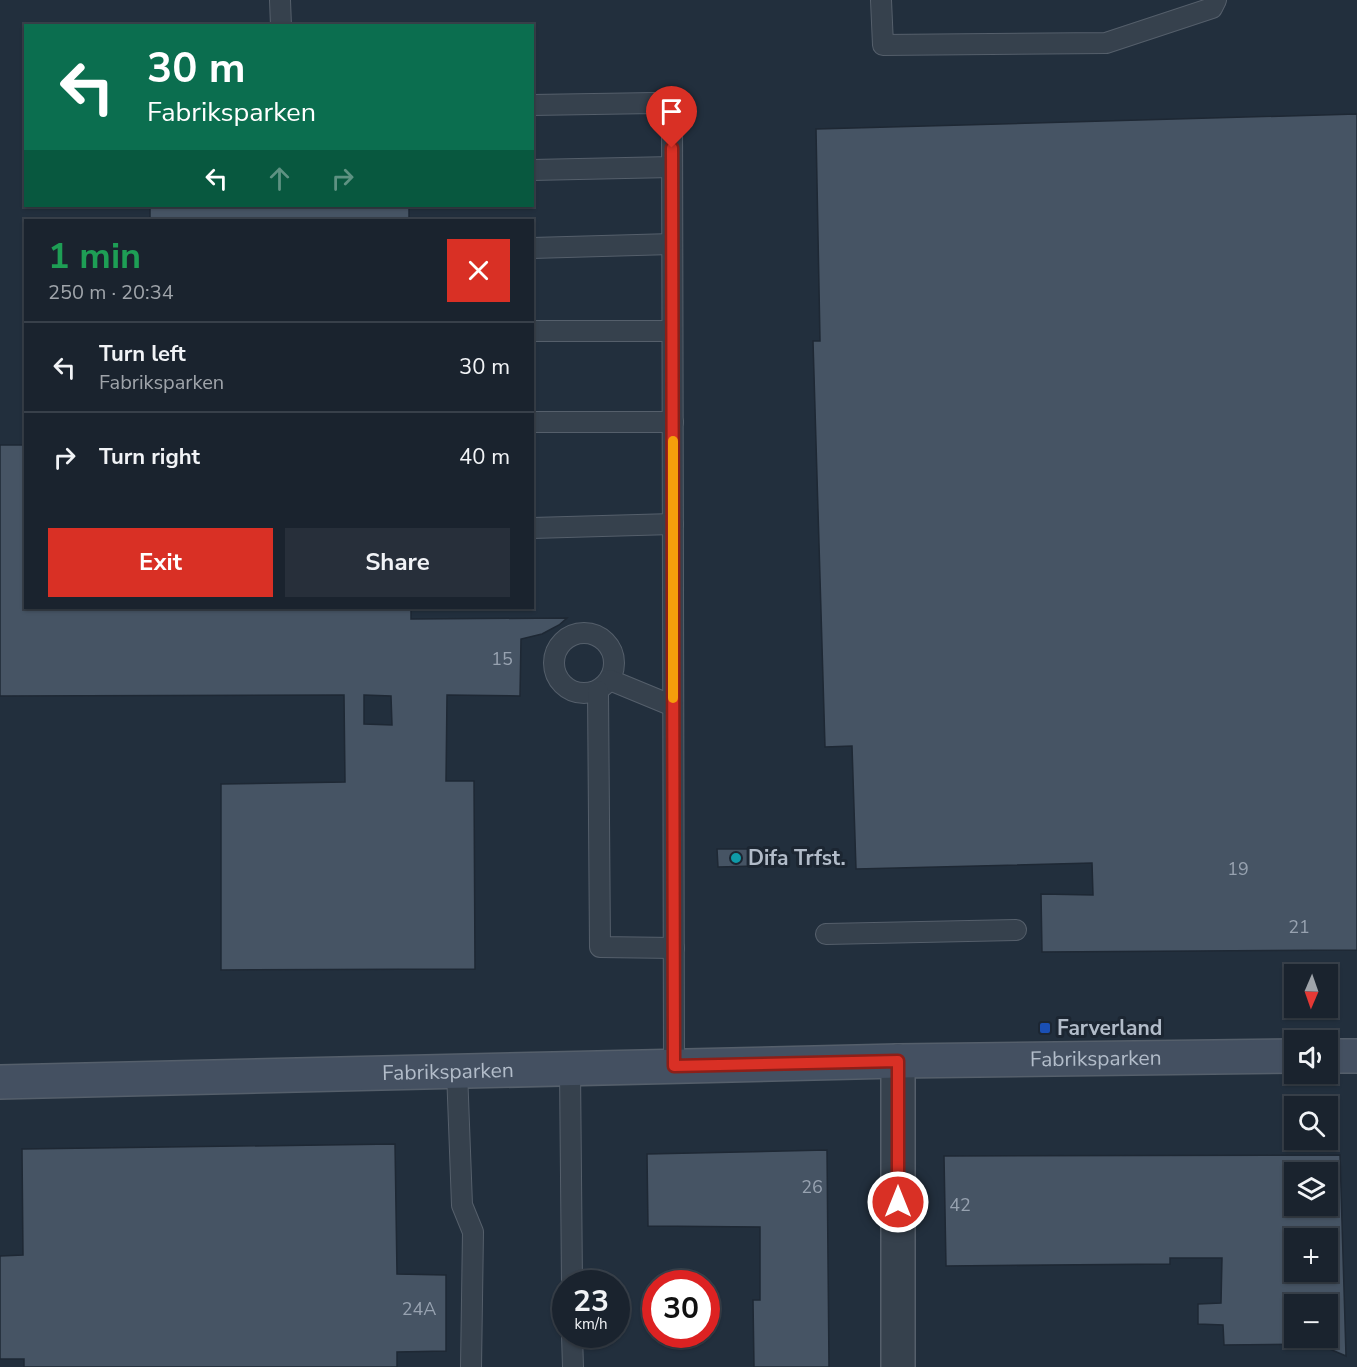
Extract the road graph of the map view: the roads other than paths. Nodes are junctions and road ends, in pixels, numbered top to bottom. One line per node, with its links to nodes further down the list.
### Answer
1 (280, 0): 4 (lane)
2 (881, 0): 3 (lane)
3 (1216, 0)
4 (281, 24)
5 (534, 105): 6 (lane)
6 (672, 167): 7 (lane); 8 (lane)
7 (534, 170)
8 (672, 244): 9 (lane); 11 (lane)
9 (534, 248)
10 (534, 331): 11 (lane)
11 (672, 331): 13 (lane)
12 (534, 422): 13 (lane)
13 (673, 422): 14 (lane)
14 (673, 524): 15 (lane); 16 (lane)
15 (534, 528)
16 (673, 706): 19 (lane); 19 (lane)
17 (1016, 930): 18 (lane)
18 (826, 934)
19 (674, 948): 24 (lane)
20 (1284, 1056): 23 (street, Fabriksparken)
21 (1338, 1056): 22 (street)
22 (1357, 1056)
23 (898, 1061): 24 (street, Fabriksparken); 32 (street)
24 (674, 1066): 25 (street, Fabriksparken)
25 (570, 1069): 26 (street, Fabriksparken); 28 (lane)
26 (457, 1071): 27 (street, Fabriksparken); 30 (lane)
27 (0, 1082)
28 (572, 1270)
29 (572, 1348): 31 (lane)
30 (471, 1367)
31 (573, 1367)
32 (898, 1367)

